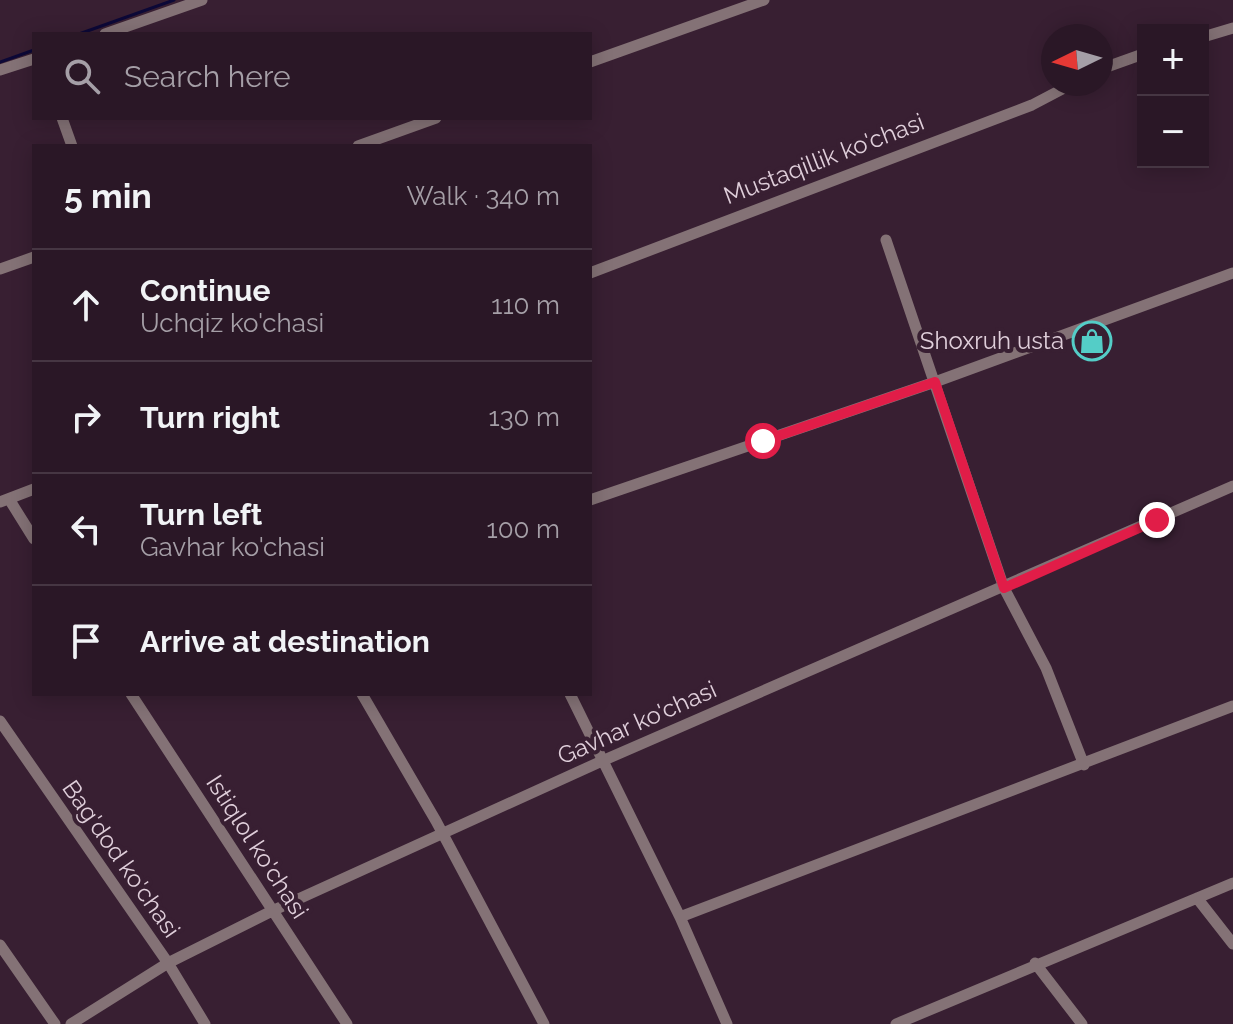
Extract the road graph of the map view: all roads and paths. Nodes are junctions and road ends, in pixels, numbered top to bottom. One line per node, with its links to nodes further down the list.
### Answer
1 (202, 0): 4 (street)
2 (764, 0): 8 (street)
3 (1233, 28): 5 (street)
4 (111, 32)
5 (1209, 35)
6 (1137, 56): 9 (street)
7 (32, 60): 10 (street)
8 (592, 61)
9 (1113, 65)
10 (0, 70)
11 (1049, 96): 19 (street, Mustaqillik ko'chasi)
12 (63, 120): 14 (street)
13 (430, 120): 15 (street)
14 (71, 144)
15 (364, 144)
16 (886, 240): 21 (street)
17 (32, 258): 18 (street)
18 (0, 269)
19 (592, 272)
20 (1233, 273): 21 (street)
21 (935, 382): 24 (street); 27 (street)
22 (1233, 486): 27 (street, Gavhar ko'chasi)
23 (32, 490): 25 (street)
24 (592, 499)
25 (5, 500): 26 (street)
26 (32, 536)
27 (1004, 588): 33 (street, Gavhar ko'chasi); 34 (street)
28 (132, 696): 38 (street, Istiqlol ko'chasi)
29 (363, 696): 35 (street)
30 (571, 696): 33 (street)
31 (1233, 706): 34 (street)
32 (0, 721): 42 (street, Bag'dod ko'chasi)
33 (602, 761): 35 (street, Gavhar ko'chasi); 39 (street)
34 (1084, 765): 39 (street)
35 (444, 834): 38 (street, Gavhar ko'chasi); 48 (street)
36 (1233, 883): 37 (street)
37 (1197, 898): 40 (street); 43 (street)
38 (272, 911): 42 (street, Gavhar ko'chasi); 47 (street, Istiqlol ko'chasi)
39 (680, 917): 49 (street)
40 (1233, 944)
41 (0, 945): 44 (street)
42 (168, 963): 45 (street, Gavhar ko'chasi); 46 (street, Bag'dod ko'chasi)
43 (1035, 963): 50 (street); 51 (street)
44 (55, 1024)
45 (71, 1024)
46 (205, 1024)
47 (347, 1024)
48 (544, 1024)
49 (727, 1024)
50 (896, 1024)
51 (1082, 1024)

